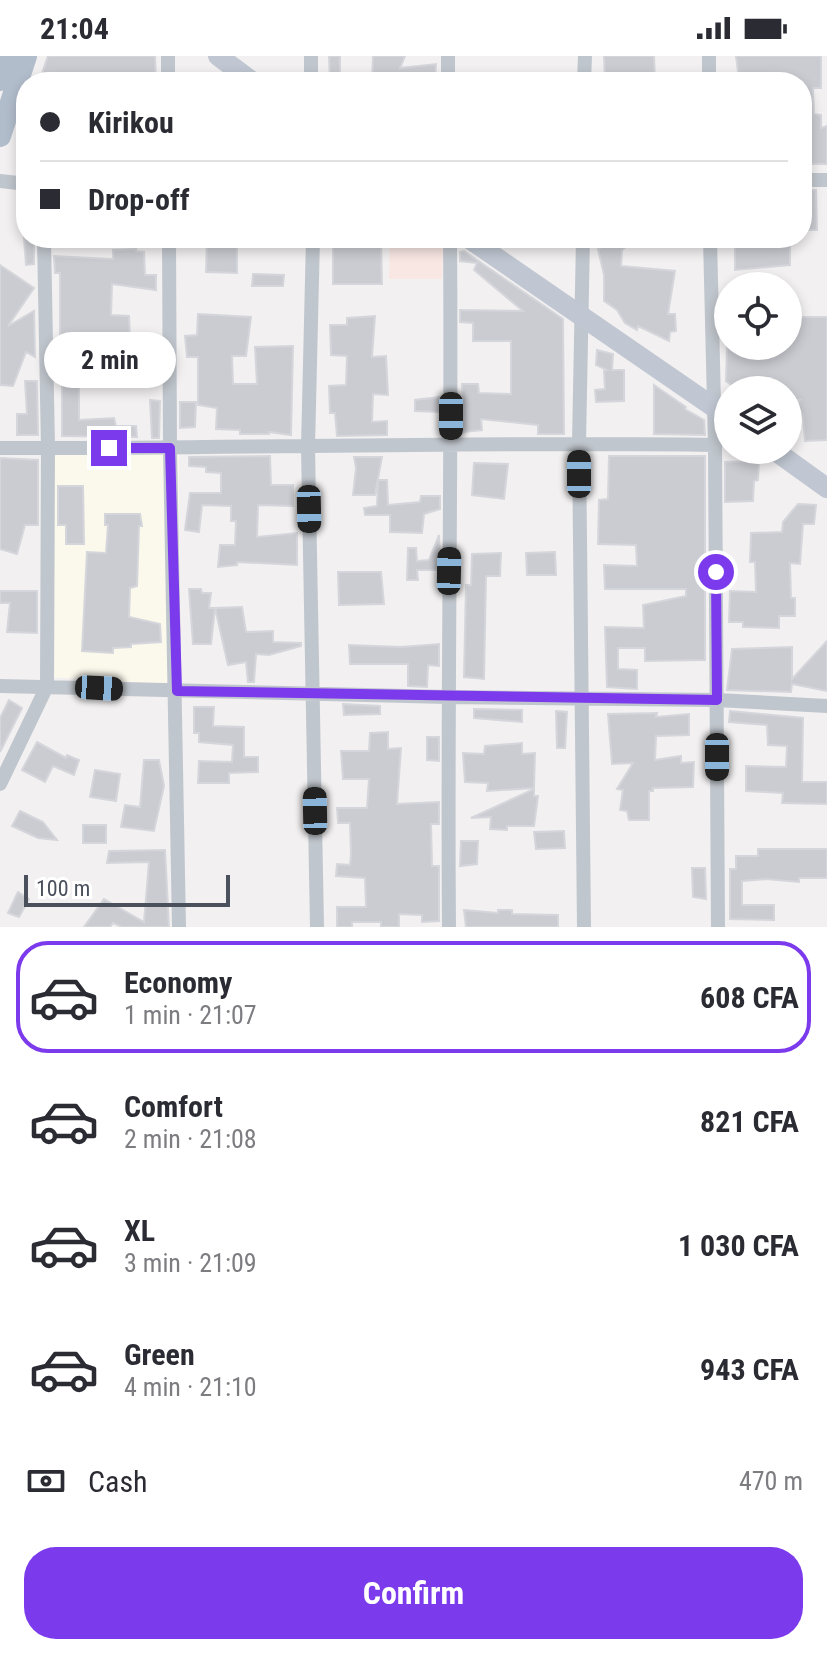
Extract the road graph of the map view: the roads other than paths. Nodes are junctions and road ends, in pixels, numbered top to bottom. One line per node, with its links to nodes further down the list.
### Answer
1 (8, 56): 4 (main road)
2 (218, 56): 3 (street)
3 (240, 72)
4 (0, 80)
5 (16, 87): 6 (main road)
6 (0, 136)
7 (44, 248): 22 (street)
8 (169, 248): 23 (street)
9 (313, 248): 20 (street)
10 (450, 248): 18 (street)
11 (483, 248): 14 (street)
12 (583, 248): 14 (street)
13 (711, 248): 15 (street)
14 (581, 314): 16 (street); 17 (street)
15 (718, 376)
16 (714, 407)
17 (579, 443): 18 (street); 19 (street); 32 (street)
18 (452, 445): 20 (street); 31 (street)
19 (714, 445)
20 (308, 447): 23 (street); 30 (street)
21 (0, 448): 22 (street)
22 (48, 448): 23 (street); 28 (street)
23 (170, 448): 29 (street)
24 (715, 464): 33 (street)
25 (794, 464): 26 (street)
26 (827, 488)
27 (0, 686): 28 (street)
28 (47, 686): 29 (street); 35 (street)
29 (177, 691): 30 (street); 36 (street)
30 (313, 694): 31 (street); 37 (street)
31 (447, 697): 32 (street); 38 (street)
32 (580, 697): 33 (street); 39 (street)
33 (717, 700): 34 (street); 40 (street)
34 (827, 706)
35 (0, 784)
36 (179, 927)
37 (317, 927)
38 (449, 927)
39 (584, 927)
40 (718, 927)

